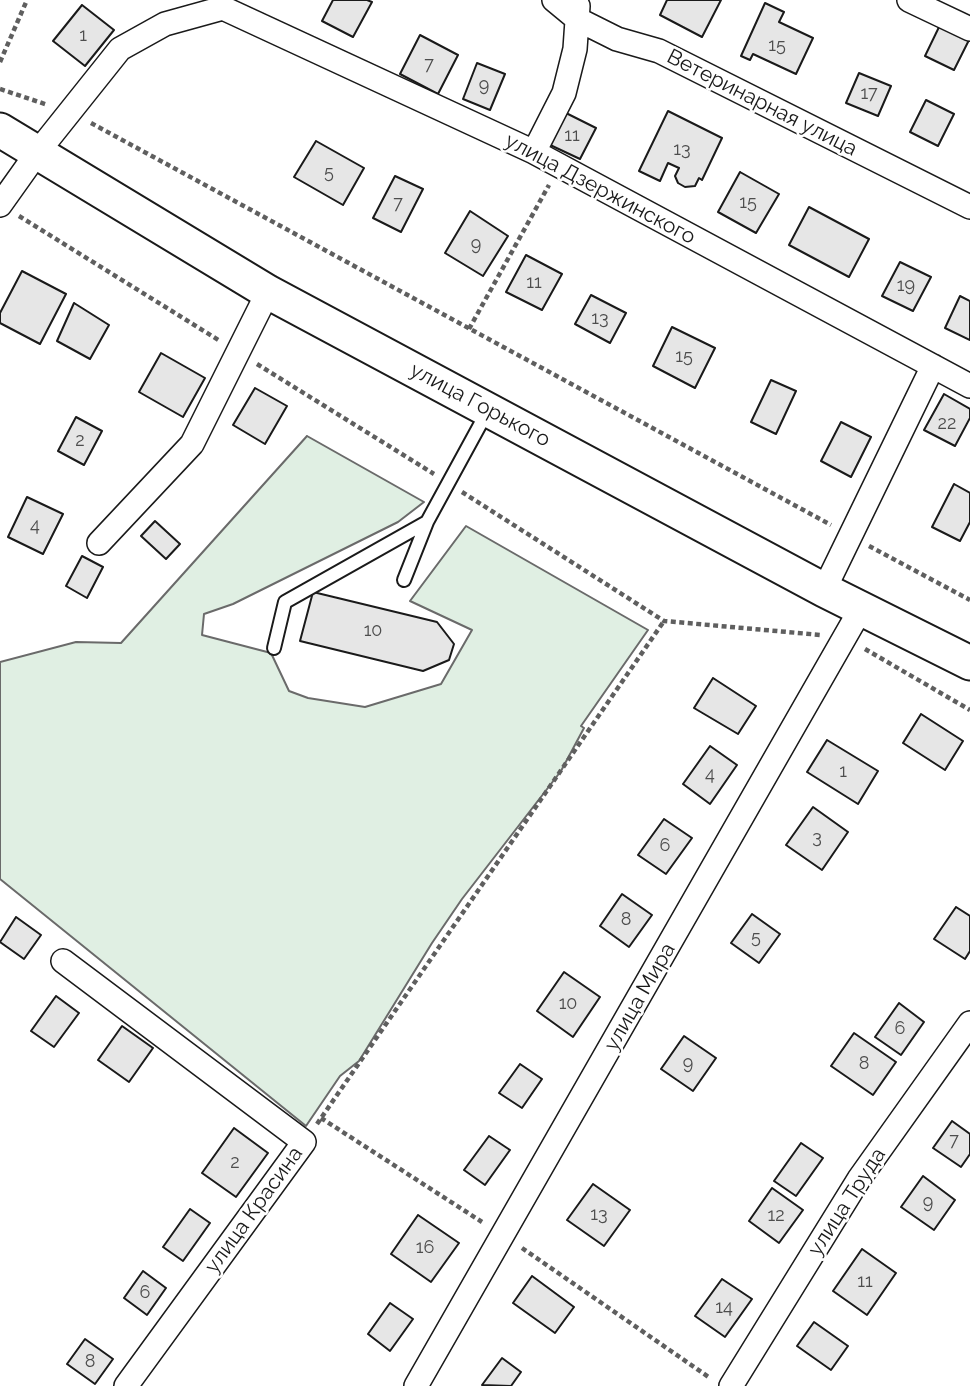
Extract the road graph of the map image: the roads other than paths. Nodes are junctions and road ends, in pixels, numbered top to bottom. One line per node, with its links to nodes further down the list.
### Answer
1 (554, 0): 3 (street, Ветеринарная улица)
2 (909, 0): 4 (street)
3 (578, 9): 6 (street); 9 (street, Ветеринарная улица)
4 (970, 29)
5 (0, 130): 7 (main road, улица Горького)
6 (534, 152): 7 (street, улица Дзержинского); 11 (street, улица Дзержинского)
7 (37, 153): 8 (street); 10 (main road, улица Горького)
8 (0, 204)
9 (970, 207)
10 (268, 292): 13 (main road, улица Горького); 15 (street)
11 (933, 366): 12 (street, улица Дзержинского); 17 (street)
12 (970, 386)
13 (488, 410): 14 (lane); 17 (main road, улица Горького)
14 (427, 522): 16 (lane); 19 (lane)
15 (99, 543)
16 (404, 580)
17 (824, 590): 18 (main road, улица Горького)
18 (862, 607): 20 (main road, улица Горького); 24 (street, улица Мира)
19 (274, 648)
20 (970, 663)
21 (63, 961): 23 (street, улица Красина)
22 (970, 1023): 25 (street, улица Труда)
23 (126, 1386)
24 (416, 1386)
25 (731, 1386)

